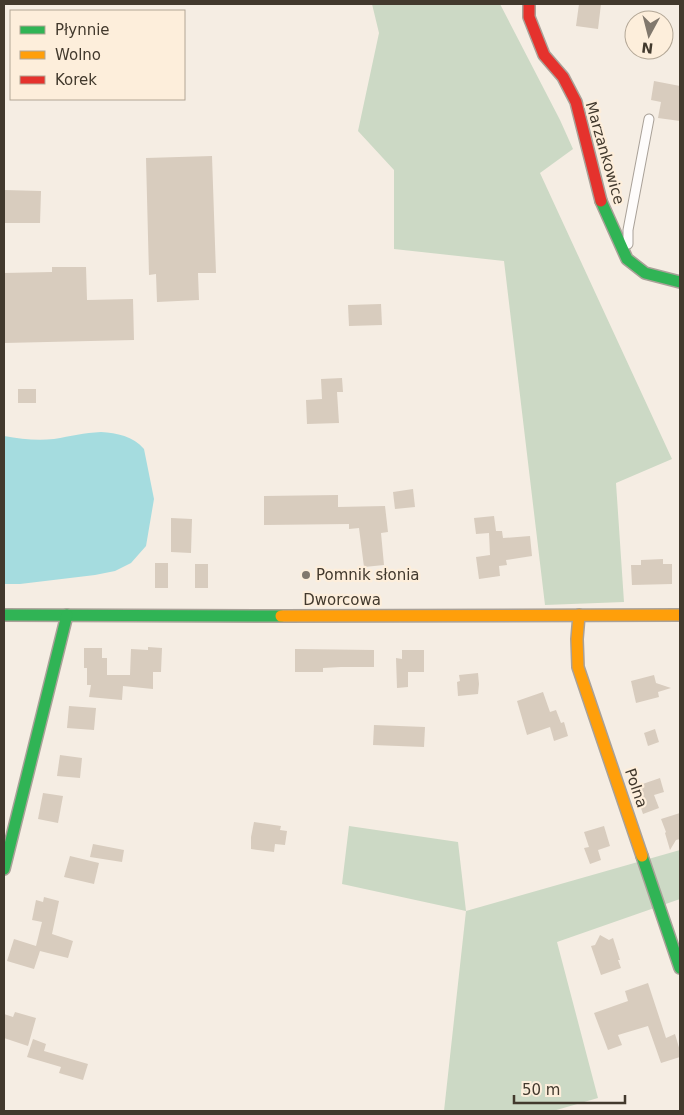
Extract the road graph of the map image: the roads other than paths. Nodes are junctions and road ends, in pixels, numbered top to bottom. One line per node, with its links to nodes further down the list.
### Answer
1 (529, 4): 3 (street, Marzankowice)
2 (649, 119): 3 (lane)
3 (627, 259): 4 (street, Marzankowice)
4 (680, 282)
5 (4, 615): 6 (street, Dworcowa)
6 (67, 615): 7 (street, Dworcowa); 9 (street)
7 (579, 615): 8 (street, Dworcowa); 10 (street, Polna)
8 (680, 615)
9 (4, 869)
10 (680, 968)

